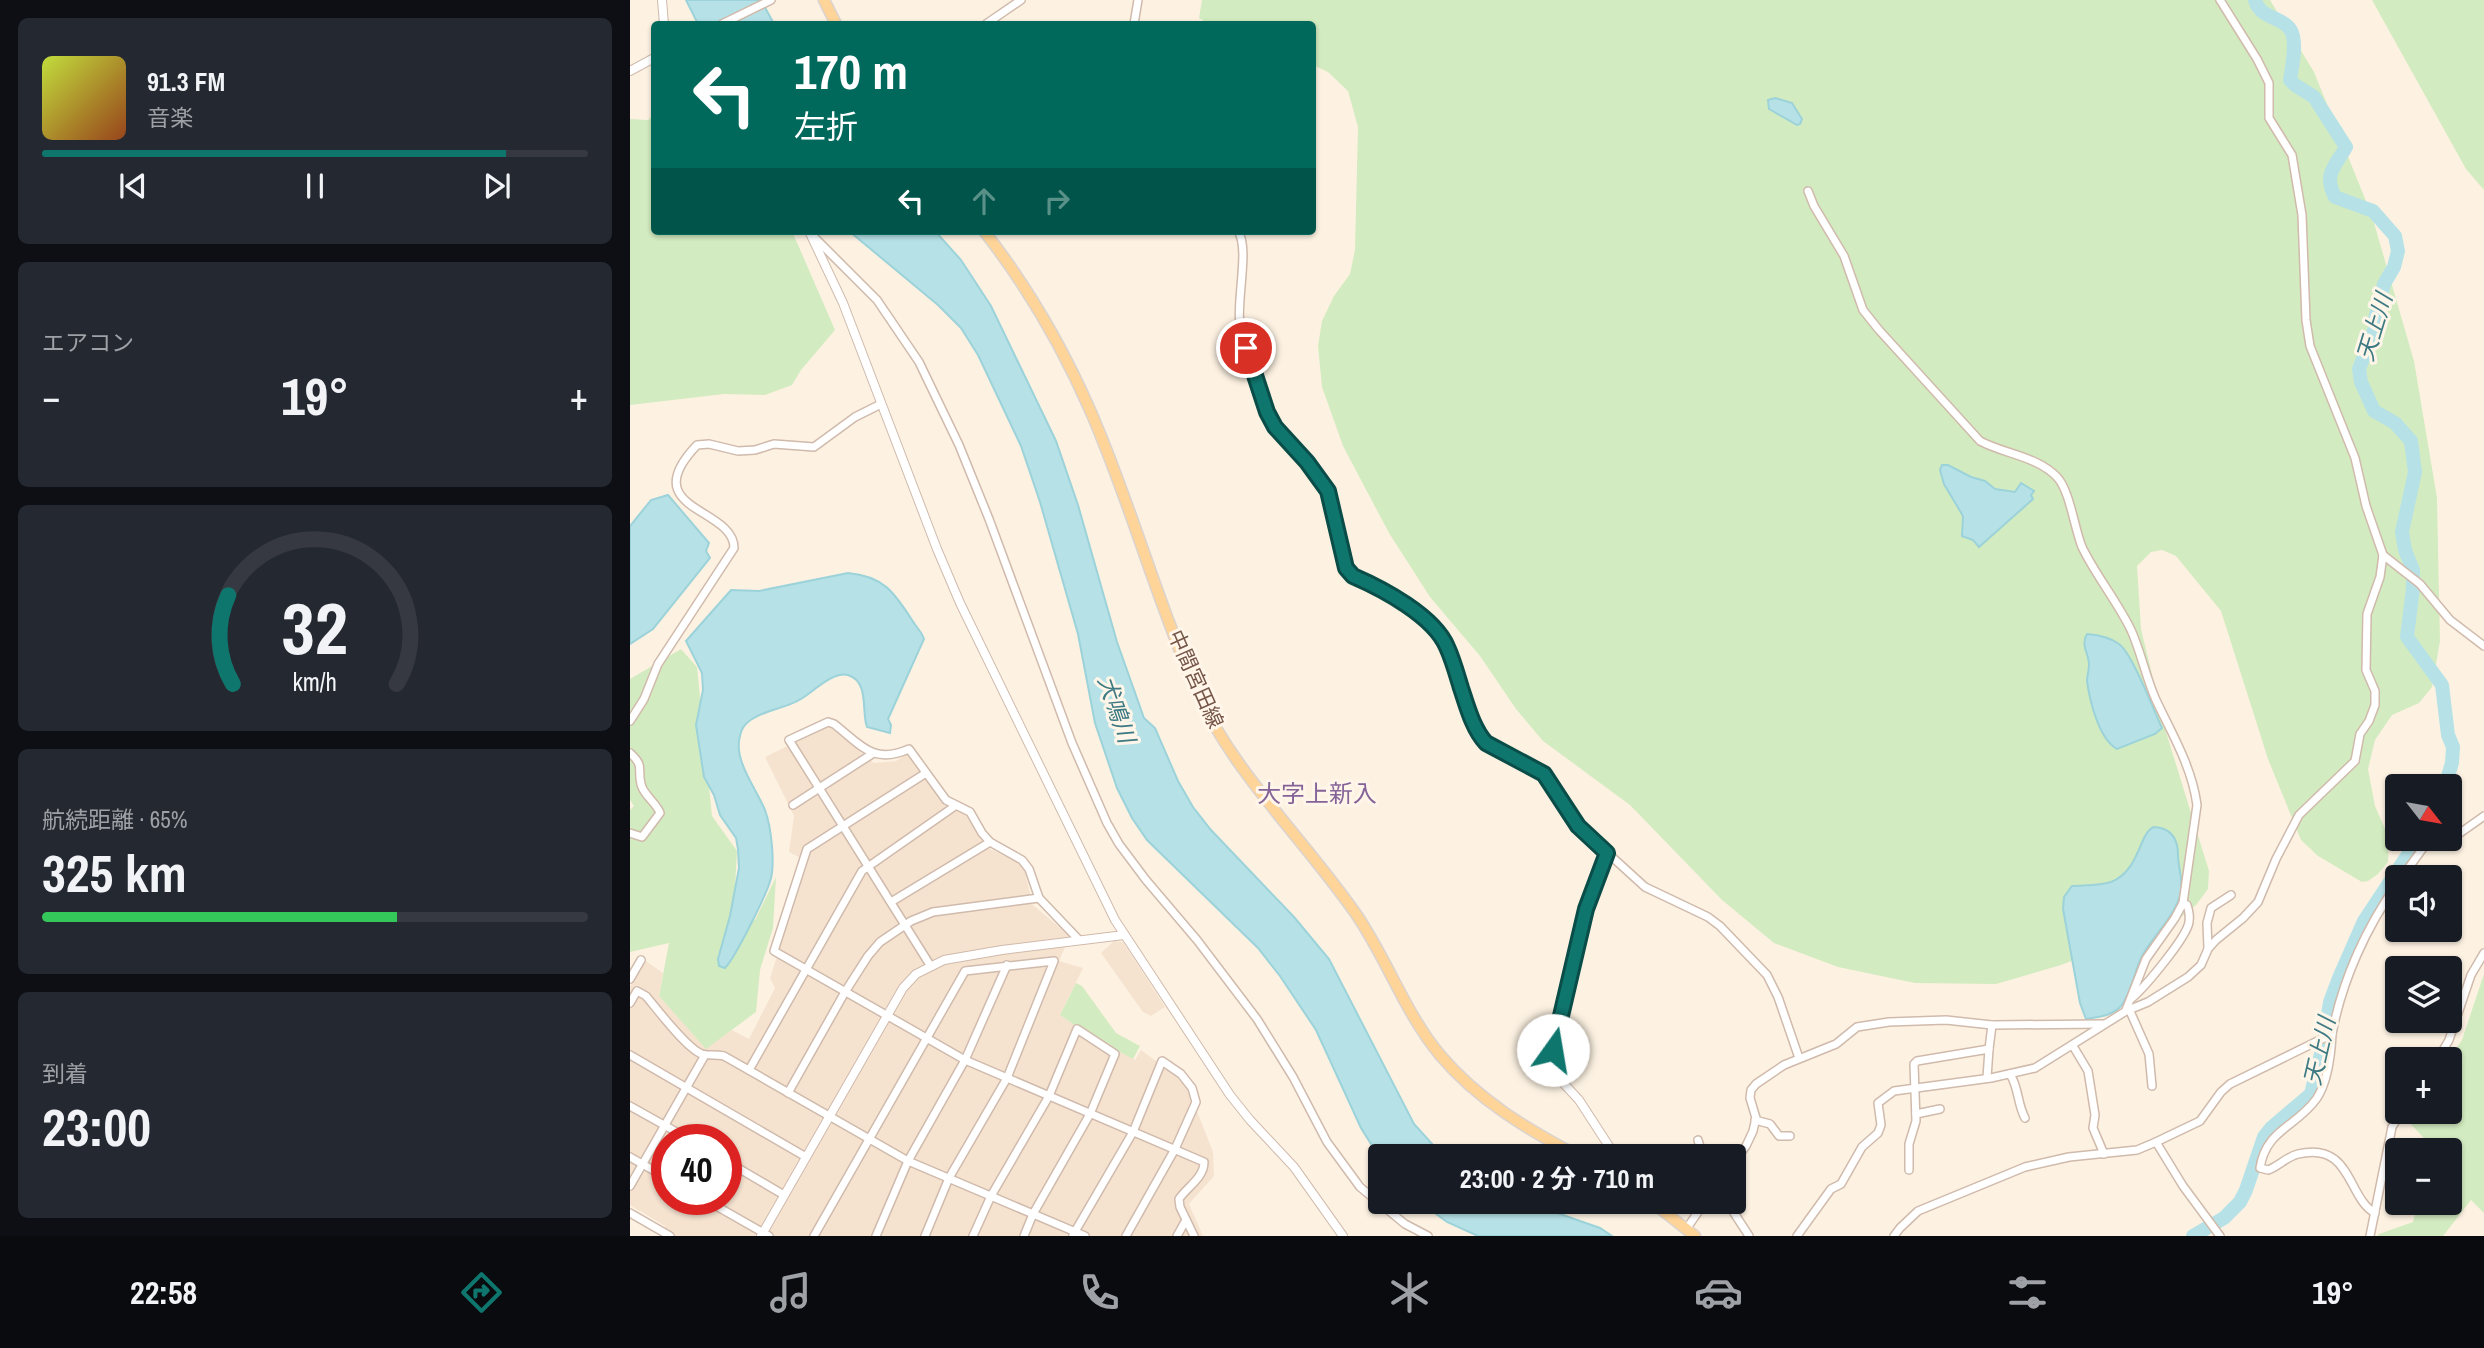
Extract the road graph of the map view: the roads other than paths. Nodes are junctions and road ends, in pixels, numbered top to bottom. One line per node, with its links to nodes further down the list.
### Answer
1 (662, 0): 7 (street)
2 (771, 0): 8 (street)
3 (824, 0): 9 (main road)
4 (1021, 0): 10 (street)
5 (1139, 0): 11 (street)
6 (2220, 0): 20 (street)
7 (664, 21)
8 (728, 21)
9 (834, 21)
10 (990, 21)
11 (1135, 21)
12 (651, 60): 13 (street)
13 (630, 71)
14 (1808, 191): 39 (street)
15 (811, 235): 19 (street)
16 (812, 235): 133 (street)
17 (987, 235): 92 (main road, 中間宮田線)
18 (1240, 235): 34 (street)
19 (881, 404): 22 (street); 42 (street)
20 (2384, 555): 21 (street); 44 (street)
21 (2484, 646)
22 (630, 720)
23 (630, 753): 31 (street)
24 (872, 754): 25 (street); 26 (street); 26 (street)
25 (926, 773): 28 (street); 30 (street)
26 (819, 788): 27 (street); 30 (street)
27 (793, 805)
28 (955, 806): 33 (street); 35 (street)
29 (2484, 816): 32 (street)
30 (843, 827): 35 (street); 49 (street)
31 (630, 832)
32 (2462, 832)
33 (990, 842): 37 (street); 38 (street)
34 (1607, 853): 66 (street); 93 (street)
35 (867, 866): 38 (street); 49 (street)
36 (2231, 895): 44 (street)
37 (1039, 898): 41 (street); 43 (street)
38 (891, 902): 41 (street)
39 (2183, 903): 53 (street); 53 (street)
40 (2385, 903): 59 (street)
41 (906, 924): 47 (street); 52 (street)
42 (1124, 935): 43 (street); 132 (street)
43 (1079, 940): 47 (street)
44 (2208, 948): 55 (street)
45 (2484, 953): 62 (street)
46 (641, 960): 50 (street)
47 (930, 965): 56 (street)
48 (1007, 965): 60 (street); 67 (street); 70 (street)
49 (806, 970): 52 (street); 68 (street)
50 (630, 979)
51 (633, 989): 54 (street); 65 (street)
52 (845, 992): 56 (street); 75 (street)
53 (2132, 998): 55 (street)
54 (630, 1003)
55 (2128, 1010): 57 (street); 72 (street)
56 (886, 1016): 60 (street); 81 (street)
57 (2106, 1024): 58 (street); 61 (street)
58 (1992, 1025): 63 (street); 66 (street)
59 (2332, 1034): 91 (street); 111 (street)
60 (927, 1038): 67 (street); 89 (street)
61 (2073, 1046): 69 (street); 98 (street)
62 (2445, 1047)
63 (1989, 1049): 71 (street); 74 (street)
64 (630, 1055): 73 (street)
65 (705, 1055): 68 (street); 73 (street)
66 (1799, 1058): 83 (street)
67 (965, 1060): 70 (street); 101 (street)
68 (749, 1070): 75 (street)
69 (2010, 1074): 71 (street); 82 (street)
70 (1007, 1078): 76 (street); 106 (street)
71 (1987, 1078): 74 (street)
72 (2152, 1086)
73 (687, 1087): 85 (street); 100 (street)
74 (1916, 1088): 80 (street); 135 (street)
75 (788, 1093): 81 (street)
76 (1049, 1096): 79 (street); 79 (street); 109 (street)
77 (630, 1106): 84 (street)
78 (1940, 1109): 80 (street)
79 (1090, 1114): 87 (street); 112 (street)
80 (1916, 1114): 105 (street)
81 (830, 1116): 89 (street); 100 (street)
82 (2025, 1118)
83 (1755, 1120): 88 (street); 95 (street)
84 (663, 1124)
85 (666, 1124)
86 (2394, 1124): 111 (street)
87 (1133, 1132): 96 (street); 96 (street); 120 (street)
88 (1790, 1136)
89 (869, 1139): 101 (street); 123 (street)
90 (1698, 1140): 94 (street)
91 (2156, 1142): 98 (street); 119 (street)
92 (1556, 1144)
93 (1608, 1144)
94 (1699, 1144)
95 (1746, 1146)
96 (1175, 1149): 117 (street); 129 (street)
97 (651, 1150): 102 (street)
98 (2104, 1154): 136 (street)
99 (630, 1157): 102 (street)
100 (806, 1157): 108 (street)
101 (908, 1160): 106 (street); 124 (street)
102 (643, 1164): 103 (street); 107 (street)
103 (651, 1169)
104 (742, 1170): 108 (street)
105 (1909, 1170)
106 (949, 1178): 109 (street); 125 (street)
107 (630, 1186)
108 (784, 1195): 121 (street)
109 (990, 1196): 112 (street); 126 (street)
110 (630, 1213): 122 (street)
111 (2375, 1213): 137 (street)
112 (1033, 1214): 120 (street); 127 (street)
113 (1673, 1214): 118 (main road)
114 (1699, 1214): 118 (street)
115 (1735, 1214): 134 (street)
116 (731, 1215): 121 (street)
117 (1186, 1220): 130 (street); 131 (street)
118 (1691, 1232)
119 (2218, 1233)
120 (1074, 1234): 128 (street)
121 (764, 1235)
122 (670, 1236)
123 (814, 1236)
124 (876, 1236)
125 (925, 1236)
126 (974, 1236)
127 (1024, 1236)
128 (1085, 1236)
129 (1126, 1236)
130 (1177, 1236)
131 (1194, 1236)
132 (1343, 1236)
133 (1428, 1236)
134 (1749, 1236)
135 (1797, 1236)
136 (1894, 1236)
137 (2370, 1236)

